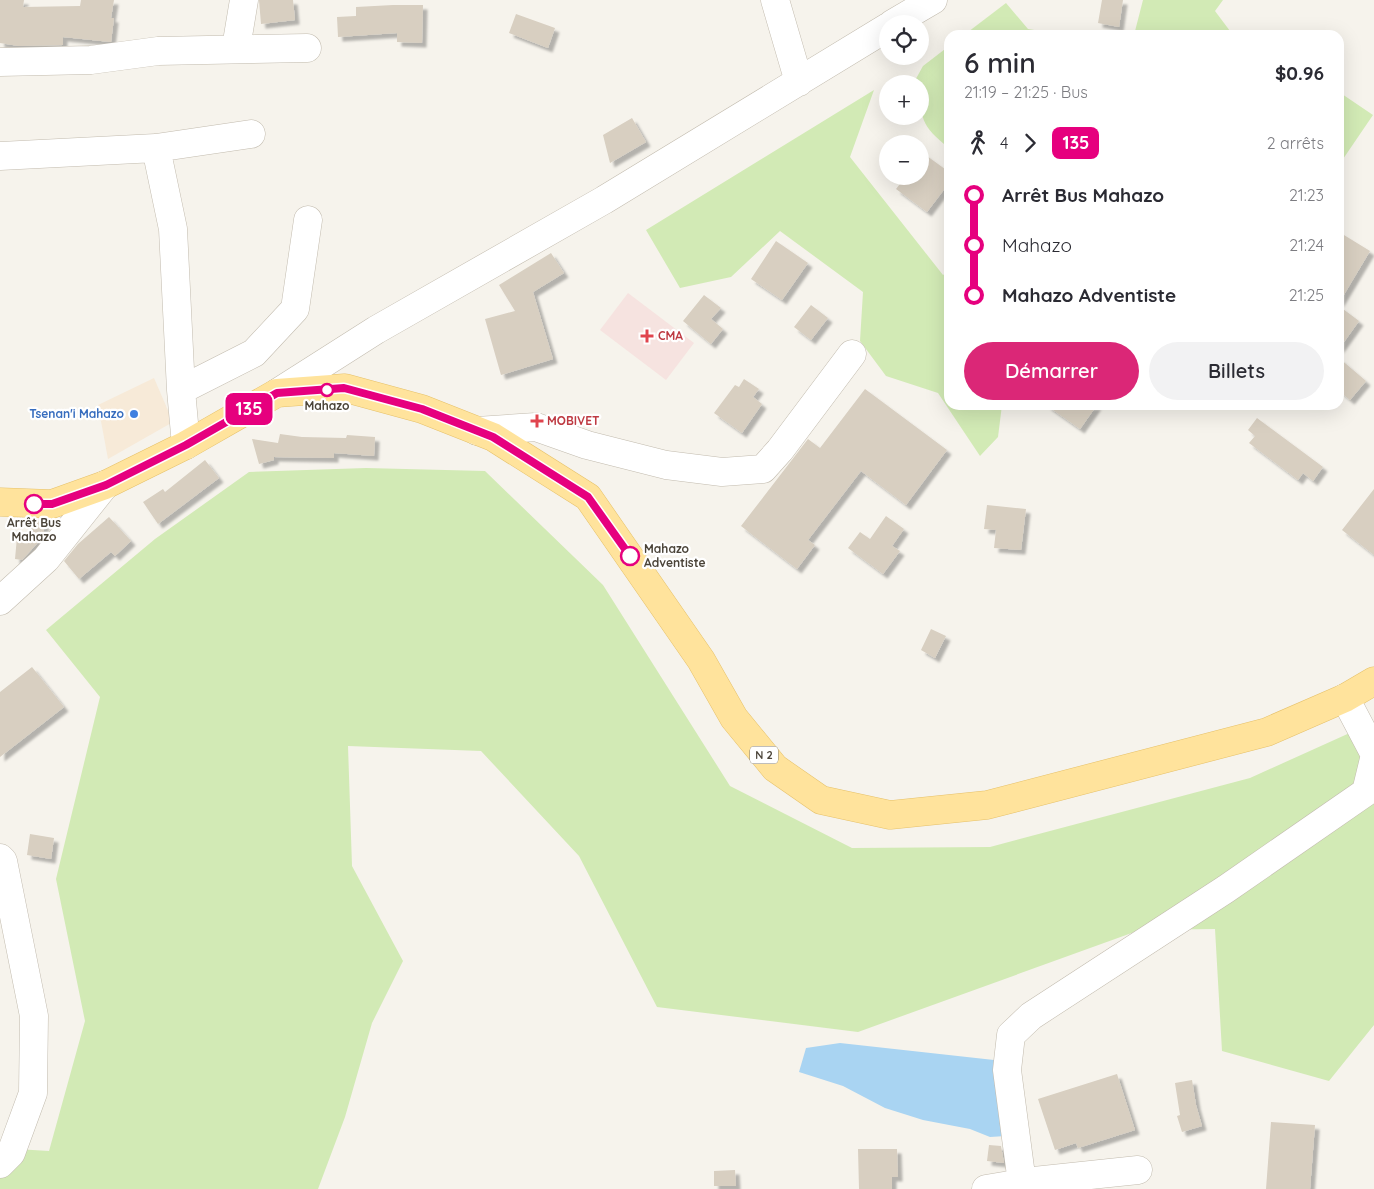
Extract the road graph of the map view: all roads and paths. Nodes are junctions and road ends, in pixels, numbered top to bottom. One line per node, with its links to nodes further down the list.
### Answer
1 (244, 0): 6 (street)
2 (775, 0): 9 (street)
3 (932, 0): 4 (street)
4 (907, 15)
5 (879, 33): 9 (street)
6 (236, 48): 7 (street); 8 (street)
7 (307, 48)
8 (0, 62)
9 (799, 82): 16 (street)
10 (251, 134): 11 (street)
11 (156, 148): 12 (street); 15 (street)
12 (0, 156)
13 (308, 220): 15 (street)
14 (852, 354): 17 (street)
15 (181, 390): 18 (street)
16 (277, 393): 17 (main road, N 2); 18 (main road, N 2)
17 (477, 431): 23 (main road, N 2)
18 (186, 445): 19 (main road, N 2)
19 (106, 485): 20 (main road, N 2); 21 (street)
20 (0, 502)
21 (0, 601)
22 (1374, 681): 23 (main road, N 2)
23 (1344, 698): 24 (street)
24 (1374, 754)
25 (1374, 759): 31 (street)
26 (0, 858): 27 (street)
27 (34, 1093): 28 (street); 29 (street)
28 (0, 1116)
29 (0, 1164)
30 (1138, 1170): 31 (street)
31 (1022, 1183): 32 (street)
32 (986, 1189)

